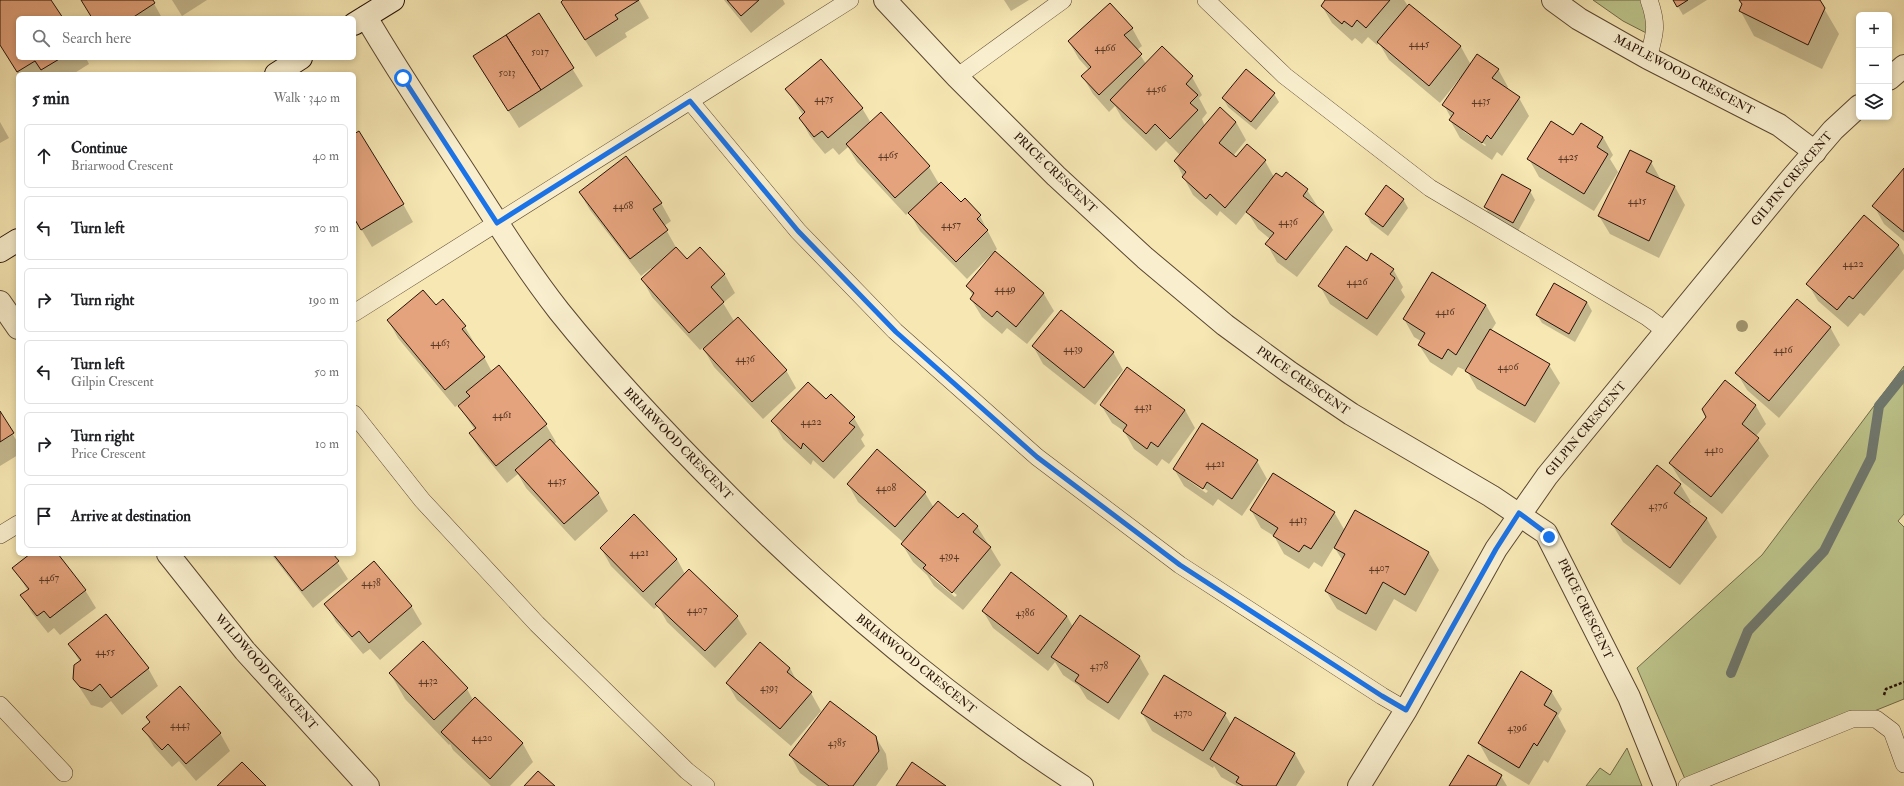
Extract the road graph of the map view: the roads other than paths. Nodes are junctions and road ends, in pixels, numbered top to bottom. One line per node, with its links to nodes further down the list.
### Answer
1 (393, 0): 8 (street)
2 (850, 0): 15 (lane)
3 (885, 0): 14 (street, PRICE CRESCENT)
4 (1064, 0): 14 (lane)
5 (1206, 0): 24 (lane)
6 (1553, 0): 9 (street, MAPLEWOOD CRESCENT)
7 (1649, 0): 9 (lane)
8 (360, 20): 18 (street, BRIARWOOD CRESCENT)
9 (1648, 58): 17 (street, MAPLEWOOD CRESCENT)
10 (298, 60): 12 (street)
11 (1904, 66): 13 (street)
12 (279, 72)
13 (1892, 76)
14 (957, 77): 26 (street, PRICE CRESCENT)
15 (690, 101): 18 (lane); 31 (lane)
16 (1856, 109): 17 (street, GILPIN CRESCENT)
17 (1815, 152): 24 (street, GILPIN CRESCENT)
18 (497, 223): 22 (lane); 36 (street, BRIARWOOD CRESCENT)
19 (16, 241): 20 (street)
20 (0, 251)
21 (0, 302): 23 (street)
22 (356, 312)
23 (16, 325)
24 (1667, 332): 26 (street, GILPIN CRESCENT)
25 (356, 417): 35 (lane)
26 (1519, 513): 31 (street, GILPIN CRESCENT); 38 (street, PRICE CRESCENT)
27 (16, 525): 28 (lane)
28 (0, 535)
29 (170, 556): 34 (street, WILDWOOD CRESCENT)
30 (0, 705): 33 (lane)
31 (1406, 710): 37 (street, GILPIN CRESCENT)
32 (1904, 764): 39 (lane)
33 (64, 773)
34 (368, 786)
35 (706, 786)
36 (1082, 786)
37 (1359, 786)
38 (1665, 786)
39 (1688, 786)

